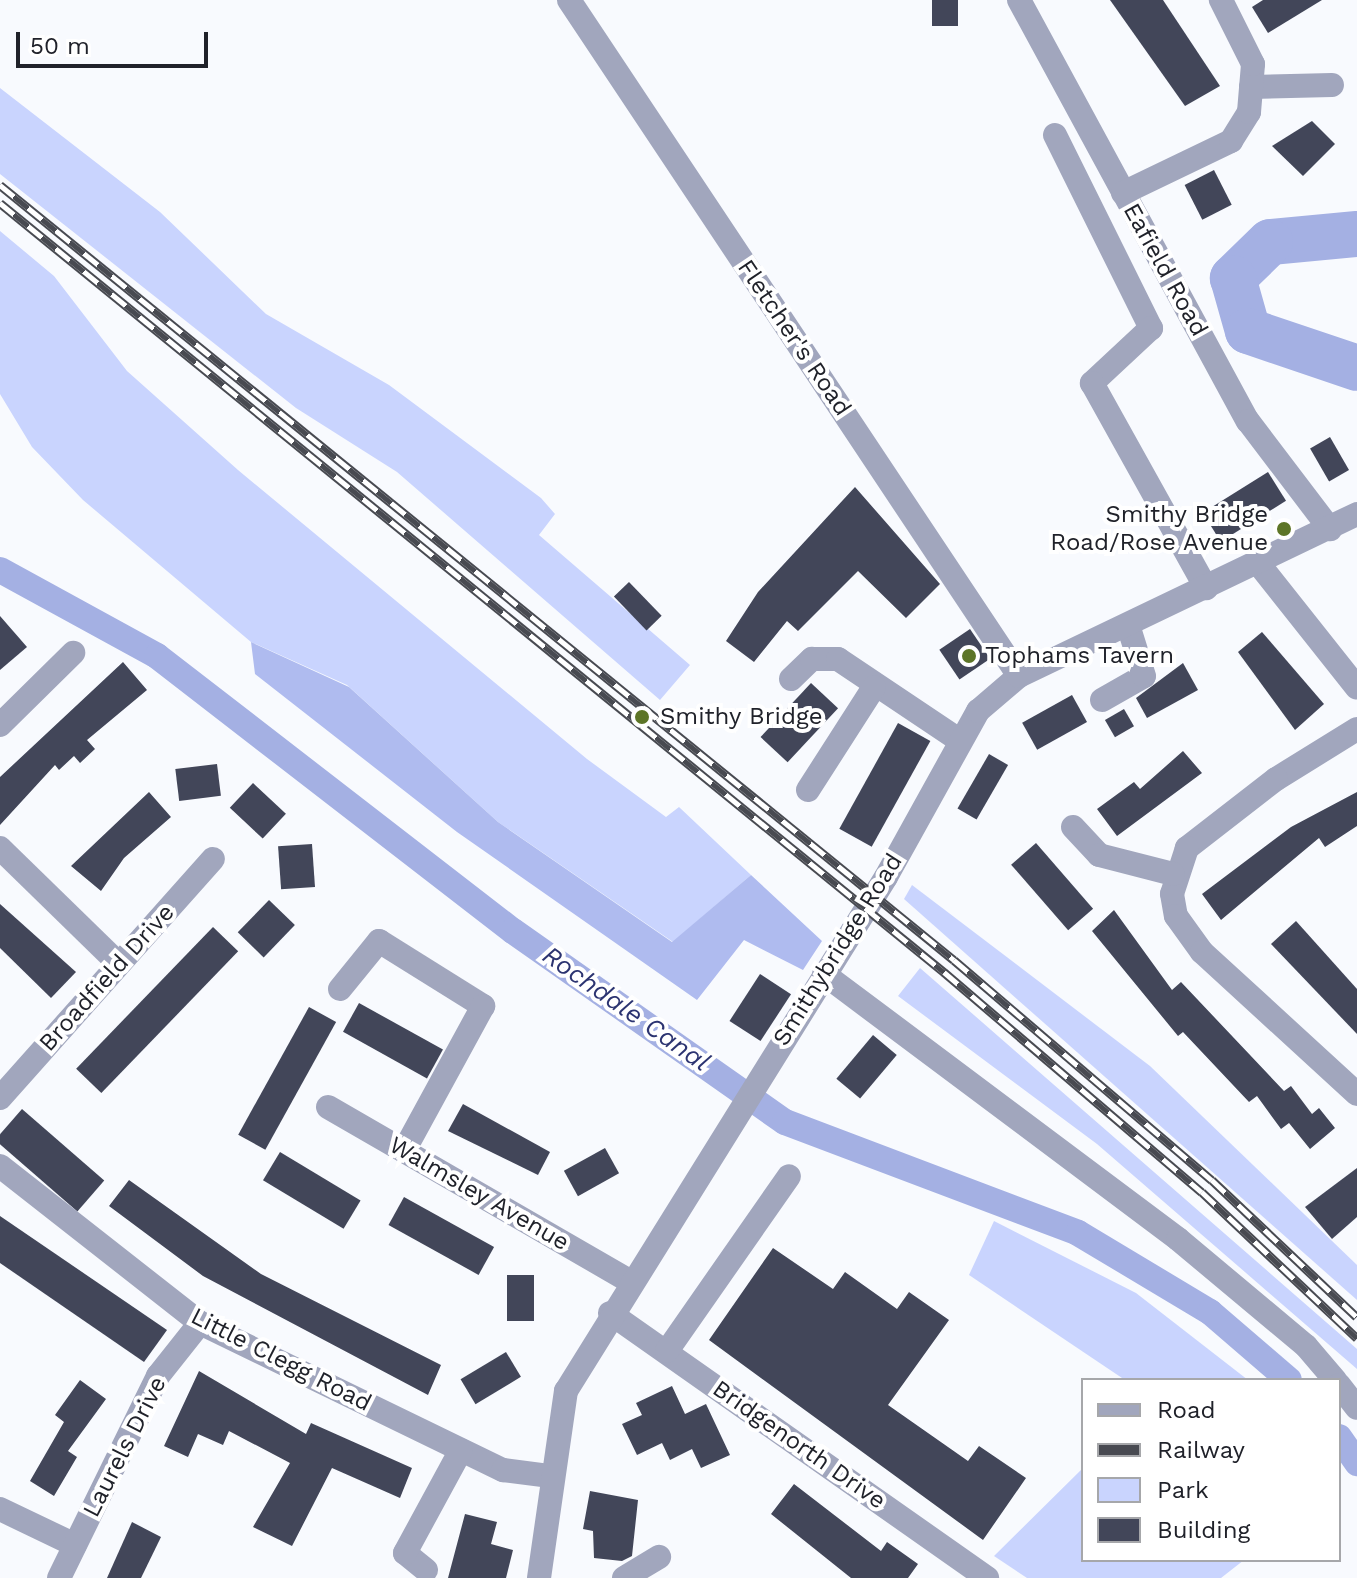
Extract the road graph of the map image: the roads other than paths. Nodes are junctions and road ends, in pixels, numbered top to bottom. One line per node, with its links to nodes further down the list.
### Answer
1 (569, 0): 14 (street, Fletcher's Road)
2 (1019, 0): 7 (street, Eafield Road)
3 (1221, 0): 5 (street)
4 (1332, 85): 5 (street)
5 (1251, 87): 7 (street)
6 (1055, 135): 11 (street)
7 (1123, 193): 9 (street, Eafield Road)
8 (1357, 514): 9 (street, Smithybridge Road)
9 (1330, 529): 10 (street, Smithybridge Road)
10 (1258, 563): 11 (street, Smithybridge Road); 17 (street)
11 (1206, 588): 12 (street, Smithybridge Road)
12 (1128, 625): 14 (street, Smithybridge Road); 18 (street)
13 (73, 653): 19 (street)
14 (1019, 676): 21 (street, Smithybridge Road)
15 (791, 679): 16 (street)
16 (874, 687): 21 (street); 22 (street)
17 (1357, 688)
18 (1102, 700)
19 (0, 725)
20 (1357, 729): 26 (street)
21 (959, 740): 28 (street, Smithybridge Road)
22 (808, 790)
23 (1073, 827): 26 (street)
24 (0, 848): 27 (street)
25 (213, 859): 27 (street, Broadfield Drive)
26 (1173, 874): 30 (street)
27 (119, 964): 31 (street, Broadfield Drive)
28 (824, 974): 36 (street, Smithybridge Road); 40 (street)
29 (340, 989): 33 (street)
30 (1357, 1094)
31 (0, 1098)
32 (328, 1107): 33 (street, Walmsley Avenue)
33 (404, 1151): 36 (street, Walmsley Avenue)
34 (0, 1166): 38 (street, Little Clegg Road)
35 (789, 1176): 39 (street)
36 (631, 1282): 37 (street, Smithybridge Road)
37 (610, 1313): 39 (street, Bridgenorth Drive); 44 (street, Smithybridge Road)
38 (200, 1323): 43 (street, Little Clegg Road); 46 (street, Laurels Drive)
39 (667, 1351): 52 (street, Bridgenorth Drive)
40 (1333, 1378)
41 (1341, 1388): 42 (street)
42 (1357, 1408)
43 (461, 1450): 44 (street, Little Clegg Road); 48 (street)
44 (549, 1476): 49 (street, Smithybridge Road)
45 (0, 1509): 46 (street)
46 (75, 1545): 50 (street, Laurels Drive)
47 (659, 1557): 51 (street)
48 (426, 1570)
49 (540, 1577)
50 (59, 1578)
51 (624, 1578)
52 (987, 1578)

